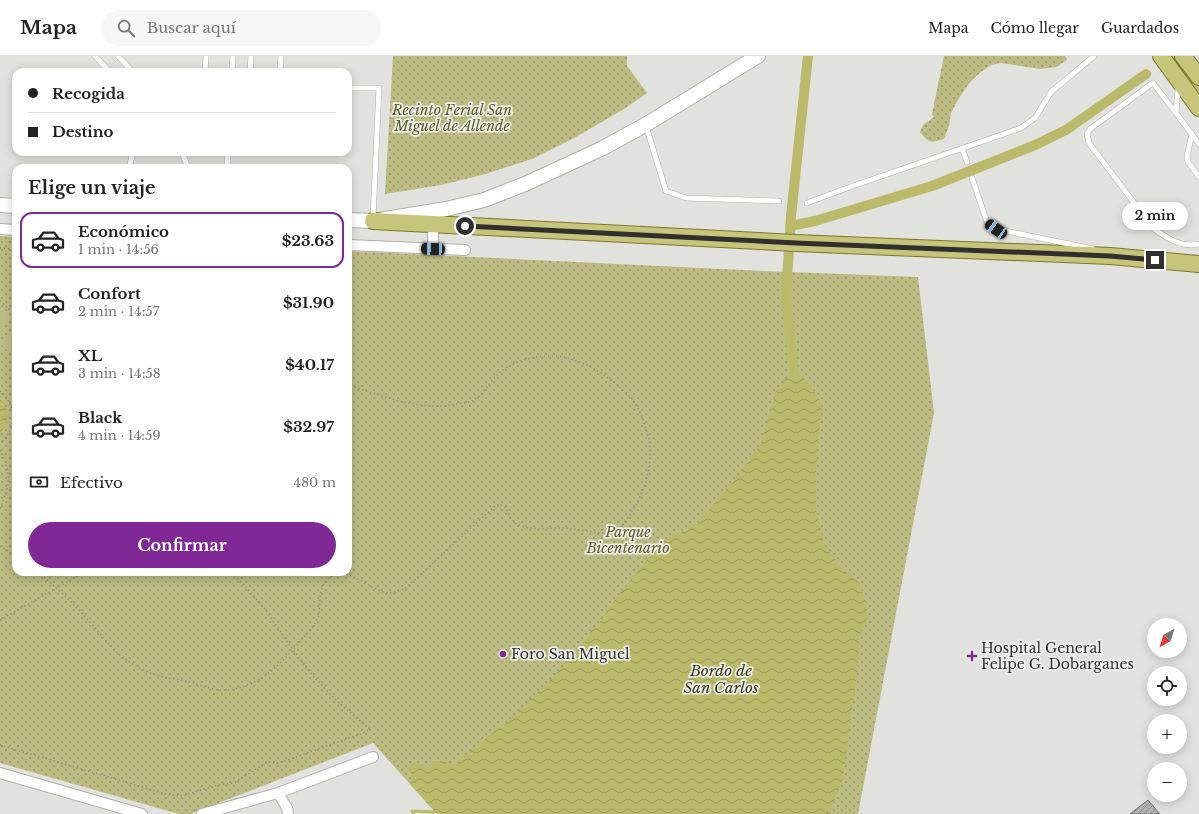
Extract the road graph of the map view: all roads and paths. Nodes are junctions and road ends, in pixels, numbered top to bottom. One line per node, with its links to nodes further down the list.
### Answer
1 (95, 56): 11 (lane)
2 (118, 56): 12 (lane)
3 (206, 56): 13 (lane)
4 (233, 56): 14 (lane)
5 (251, 56): 15 (lane)
6 (280, 56): 16 (lane)
7 (758, 56): 22 (main road)
8 (1094, 56): 25 (lane)
9 (1161, 56): 18 (main road)
10 (1184, 56): 17 (main road)
11 (106, 68)
12 (129, 68)
13 (206, 68)
14 (232, 68)
15 (250, 68)
16 (280, 68)
17 (1199, 77)
18 (1179, 81): 20 (main road); 21 (lane)
19 (352, 88): 34 (lane)
20 (1199, 108)
21 (1176, 113): 23 (lane); 38 (lane)
22 (645, 125): 29 (lane); 34 (main road)
23 (1192, 134): 24 (lane); 27 (lane)
24 (1199, 144)
25 (962, 148): 26 (lane); 30 (lane)
26 (967, 162)
27 (1199, 177)
28 (972, 178): 44 (lane)
29 (779, 200)
30 (807, 203)
31 (0, 205): 32 (main road)
32 (12, 206)
33 (352, 220): 34 (main road)
34 (373, 221): 35 (main road)
35 (433, 224): 42 (street); 44 (main road)
36 (0, 229): 37 (street)
37 (12, 230)
38 (1199, 244)
39 (352, 245): 42 (street)
40 (0, 248): 41 (path)
41 (12, 249)
42 (433, 249): 43 (street)
43 (465, 250)
44 (1110, 256): 45 (main road)
45 (1199, 264)
46 (0, 301): 47 (path)
47 (12, 312)
48 (352, 386): 62 (path)
49 (0, 391): 50 (path)
50 (11, 406): 51 (path)
51 (12, 410)
52 (12, 427): 53 (path)
53 (0, 443)
54 (0, 450): 55 (path)
55 (0, 509)
56 (0, 546): 57 (path)
57 (12, 554)
58 (42, 576): 63 (path)
59 (78, 576): 63 (path)
60 (236, 576): 65 (path)
61 (332, 576): 65 (path)
62 (350, 576)
63 (56, 588): 64 (path); 65 (path)
64 (0, 620)
65 (293, 650): 66 (path)
66 (0, 744)
67 (373, 757): 69 (street)
68 (0, 773): 70 (street)
69 (278, 793): 71 (street); 72 (street)
70 (142, 814)
71 (202, 814)
72 (288, 814)

